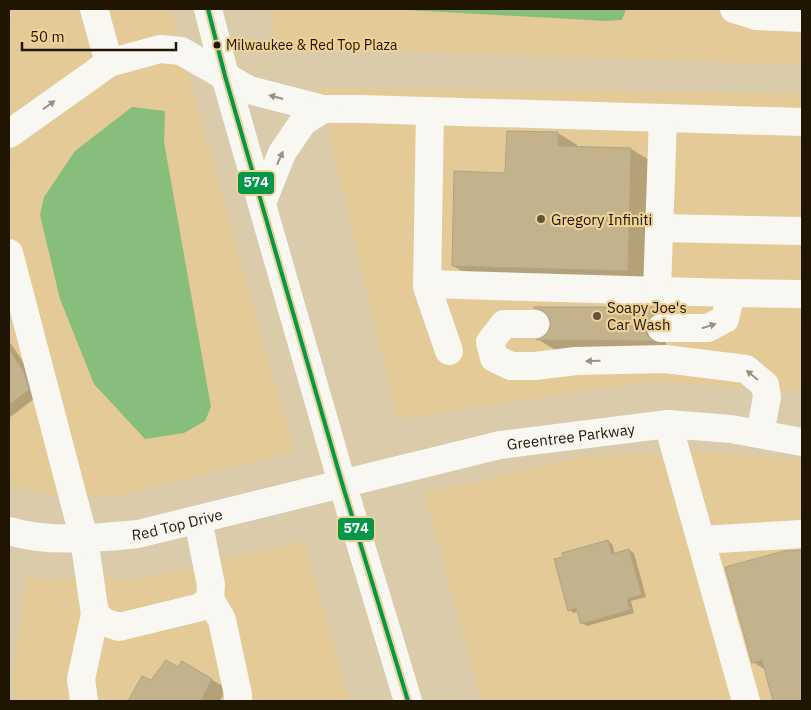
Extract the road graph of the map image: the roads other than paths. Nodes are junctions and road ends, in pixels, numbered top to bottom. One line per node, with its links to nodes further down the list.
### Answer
1 (94, 9): 5 (street)
2 (208, 9): 6 (street)
3 (734, 9): 4 (street)
4 (802, 18)
5 (109, 63): 6 (street); 11 (street, one-way to 5)
6 (225, 76): 7 (street, one-way to 6); 12 (street)
7 (323, 110): 8 (street); 12 (street, one-way to 7)
8 (430, 111): 9 (street); 16 (street)
9 (663, 118): 10 (street); 13 (street)
10 (802, 122)
11 (9, 134)
12 (262, 203): 26 (street)
13 (659, 228): 14 (street); 17 (street)
14 (802, 231)
15 (11, 269): 30 (street)
16 (427, 284): 17 (street); 22 (street)
17 (657, 291): 18 (street)
18 (731, 293): 19 (street); 21 (street, one-way to 18)
19 (802, 294)
20 (535, 324): 24 (street, one-way to 20)
21 (661, 328)
22 (449, 351)
23 (668, 424): 24 (street, Greentree Parkway); 26 (street, Greentree Parkway); 31 (street)
24 (760, 434): 25 (street, Greentree Parkway)
25 (802, 442)
26 (342, 483): 27 (street, Red Top Drive); 36 (street)
27 (198, 520): 30 (street, Red Top Drive); 32 (street)
28 (9, 531): 30 (street, Red Top Drive)
29 (802, 534): 31 (street)
30 (84, 539): 33 (street)
31 (701, 540): 37 (street)
32 (210, 599): 33 (street); 35 (street)
33 (95, 614): 34 (street)
34 (84, 701)
35 (238, 701)
36 (408, 701)
37 (746, 701)

